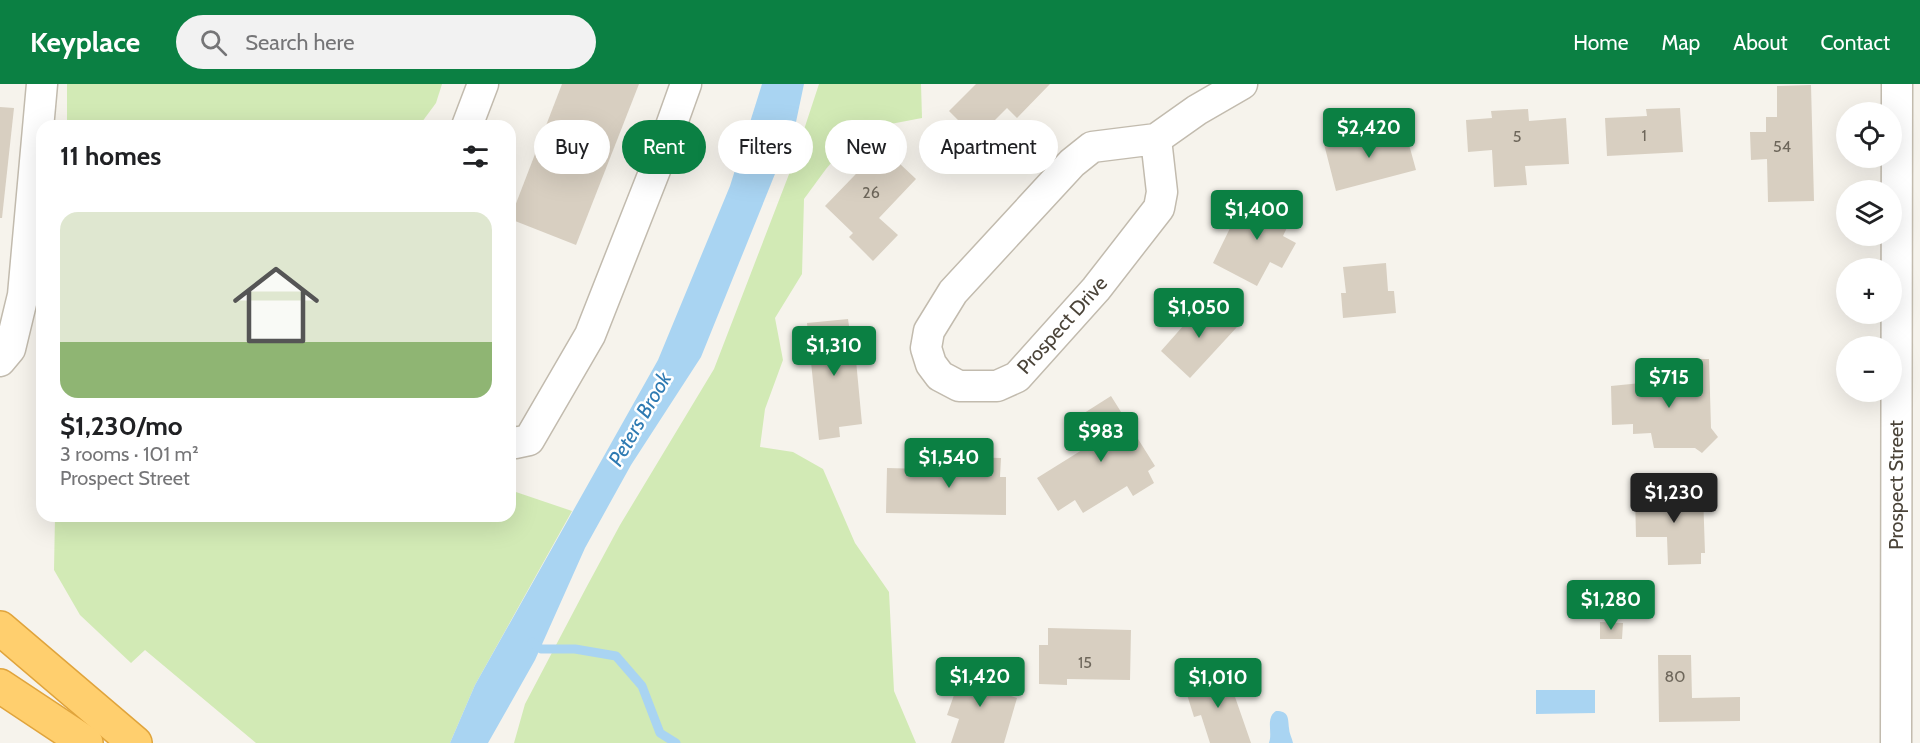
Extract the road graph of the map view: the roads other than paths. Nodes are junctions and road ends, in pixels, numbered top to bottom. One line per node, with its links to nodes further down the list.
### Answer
1 (42, 84): 6 (street)
2 (483, 84): 7 (street)
3 (686, 84): 12 (street)
4 (1242, 84): 8 (street, Prospect Drive)
5 (1897, 84): 10 (street, Prospect Street)
6 (39, 120)
7 (470, 120)
8 (1156, 139): 8 (street, Prospect Drive)
9 (36, 151): 11 (street)
10 (1908, 219): 17 (street, Prospect Street)
11 (0, 361)
12 (516, 443)
13 (0, 628): 16 (highway)
14 (0, 686): 15 (highway)
15 (86, 743)
16 (135, 743)
17 (1896, 743)

